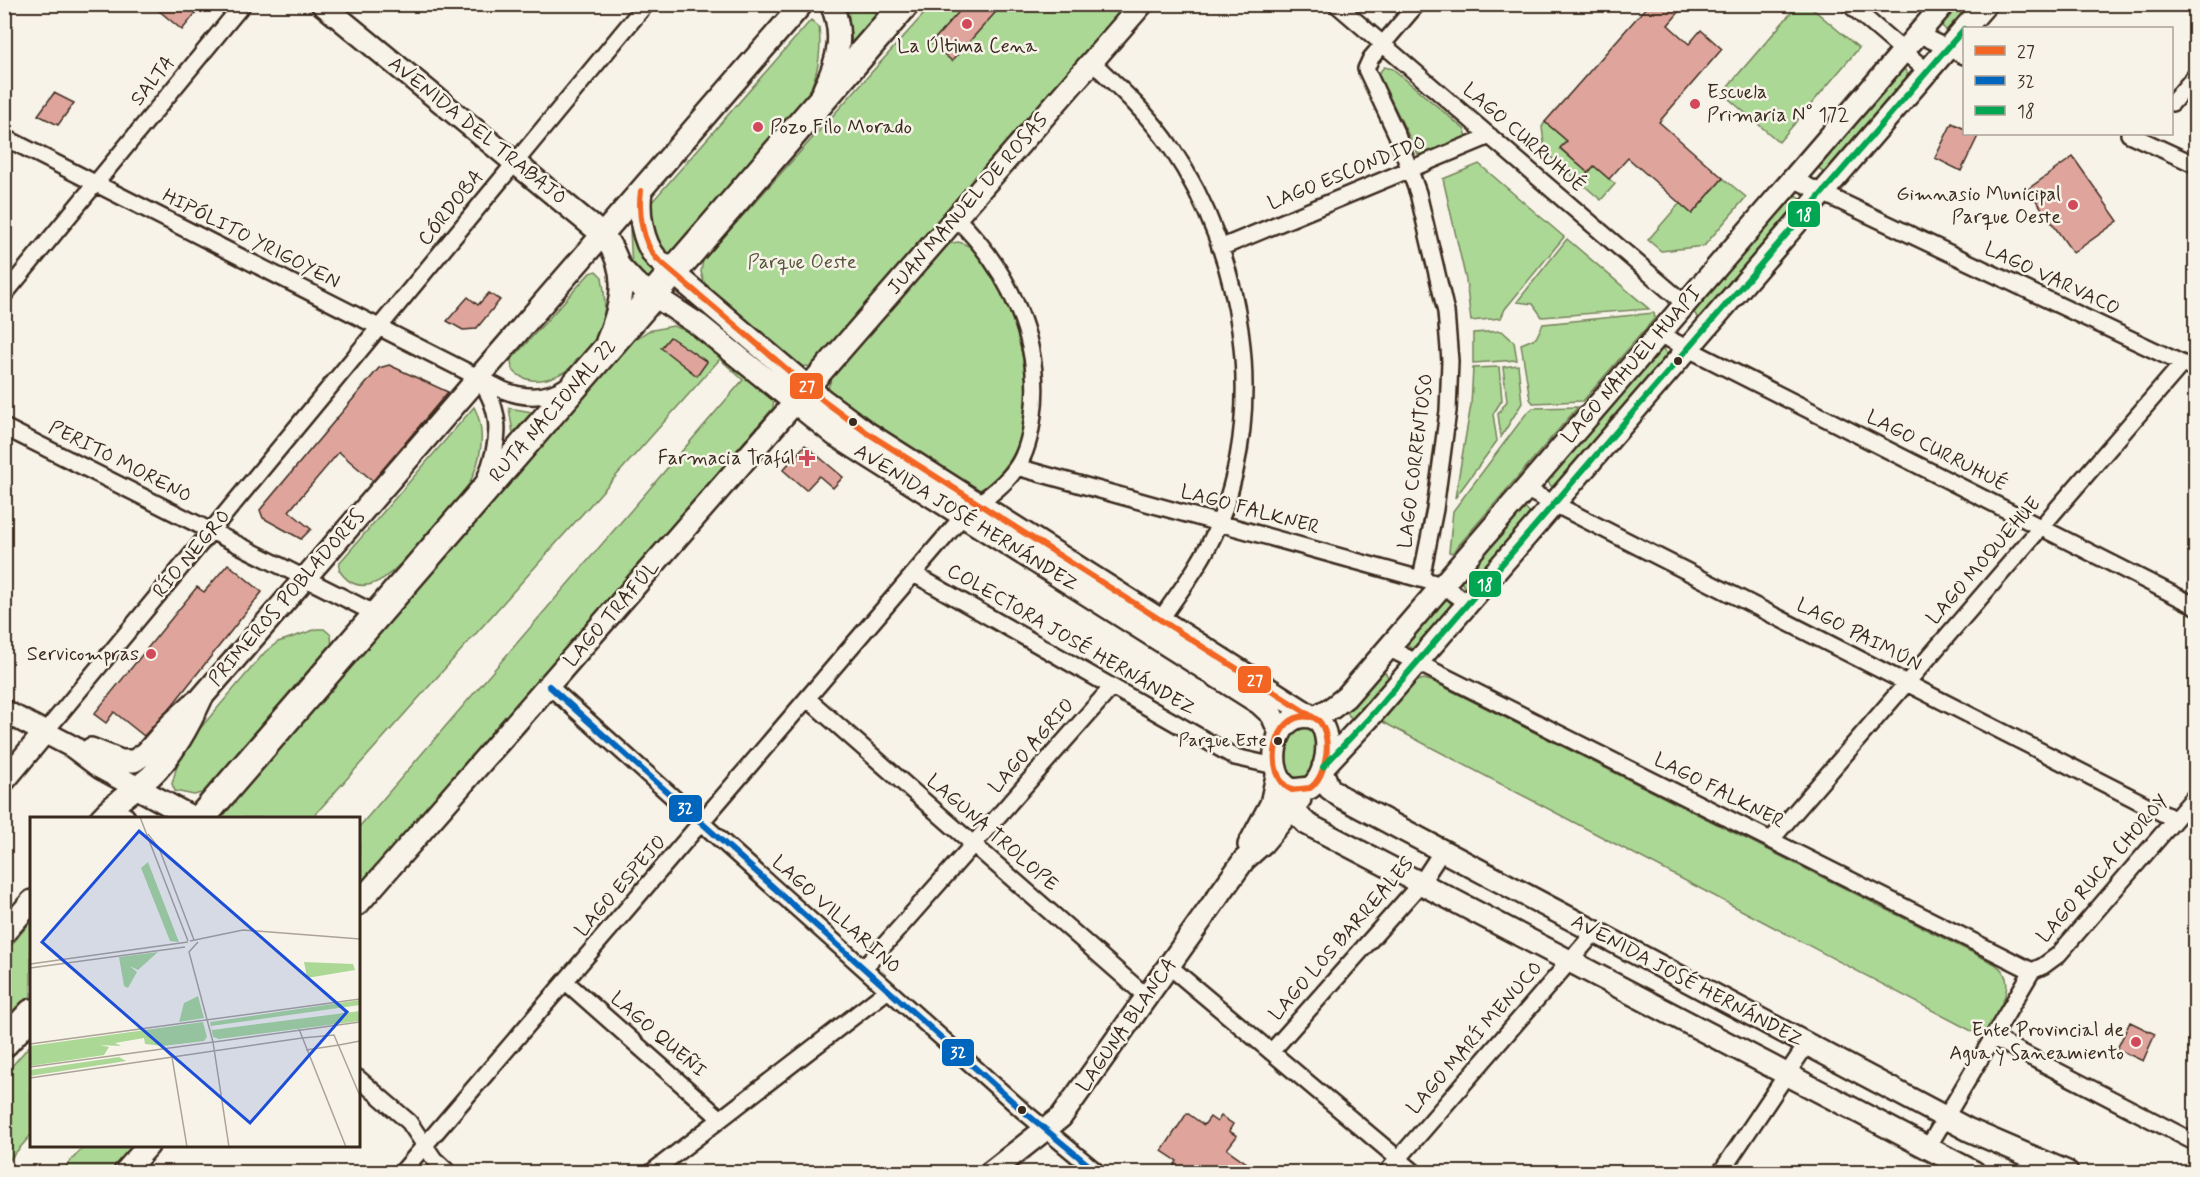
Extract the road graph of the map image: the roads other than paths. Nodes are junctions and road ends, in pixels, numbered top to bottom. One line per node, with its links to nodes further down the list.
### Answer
1 (243, 4): 31 (street, SALTA)
2 (322, 4): 27 (street, AVENIDA DEL TRABAJO)
3 (646, 4): 27 (street, CÓRDOBA)
4 (802, 4): 32 (street, PRIMEROS POBLADORES)
5 (831, 4): 23 (street)
6 (905, 4): 23 (highway, RUTA NACIONAL 22)
7 (1143, 4): 19 (street, JUAN MANUEL DE ROSAS)
8 (1336, 4): 16 (street, LAGO CURRUHUÉ)
9 (1417, 4): 16 (street)
10 (1849, 4): 17 (street)
11 (1944, 4): 14 (street, LAGO NAHUEL HUAPI)
12 (1986, 4): 13 (street, LAGO NAHUEL HUAPI)
13 (1967, 27)
14 (1918, 34): 17 (street, LAGO NAHUEL HUAPI); 18 (street)
15 (1963, 34): 18 (street, LAGO NAHUEL HUAPI)
16 (1383, 44): 25 (street, LAGO CURRUHUÉ); 29 (street, LAGO CORRENTOSO)
17 (1904, 51): 20 (street); 30 (street, LAGO NAHUEL HUAPI)
18 (1956, 52): 20 (street, LAGO NAHUEL HUAPI)
19 (1092, 62): 34 (street, JUAN MANUEL DE ROSAS); 36 (street)
20 (1928, 72): 33 (street, LAGO NAHUEL HUAPI)
21 (2196, 75): 22 (street)
22 (2173, 102)
23 (814, 108): 38 (highway, RUTA NACIONAL 22)
24 (2138, 135): 28 (street)
25 (1490, 136): 29 (street, LAGO ESCONDIDO); 41 (street, LAGO CURRUHUÉ)
26 (4, 137): 31 (street, HIPÓLITO YRIGOYEN)
27 (515, 163): 35 (street, AVENIDA DEL TRABAJO); 42 (street, CÓRDOBA)
28 (2196, 165)
29 (1410, 170): 36 (street, LAGO ESCONDIDO); 61 (street, LAGO CORRENTOSO)
30 (1793, 179): 33 (street, LAGO VARVACO); 41 (street, LAGO NAHUEL HUAPI)
31 (95, 183): 39 (street, SALTA); 42 (street, HIPÓLITO YRIGOYEN)
32 (641, 191): 35 (street, PRIMEROS POBLADORES); 38 (street)
33 (1822, 193): 44 (street, LAGO NAHUEL HUAPI); 46 (street, LAGO VARVACO)
34 (956, 218): 48 (street, JUAN MANUEL DE ROSAS); 51 (street)
35 (603, 235): 37 (street, AVENIDA DEL TRABAJO); 47 (street, PRIMEROS POBLADORES)
36 (1220, 248): 56 (street)
37 (620, 267): 40 (street, AVENIDA DEL TRABAJO); 45 (street, AVENIDA DEL TRABAJO)
38 (673, 272): 40 (highway, RUTA NACIONAL 22); 48 (street, AVENIDA JOSÉ HERNÁNDEZ)
39 (4, 295)
40 (653, 295): 45 (highway, RUTA NACIONAL 22); 49 (street, AVENIDA JOSÉ HERNÁNDEZ)
41 (1685, 304): 43 (street, LAGO NAHUEL HUAPI)
42 (380, 328): 47 (street, HIPÓLITO YRIGOYEN); 58 (street, RÍO NEGRO)
43 (1659, 334): 44 (street, LAGO CURRUHUÉ); 52 (street, LAGO NAHUEL HUAPI)
44 (1688, 348): 54 (street, LAGO NAHUEL HUAPI); 57 (street, LAGO CURRUHUÉ)
45 (596, 361): 47 (street, HIPÓLITO YRIGOYEN); 53 (highway, RUTA NACIONAL 22)
46 (2189, 367): 57 (street, LAGO MOQUEHUE)
47 (478, 378): 53 (street); 60 (street, PRIMEROS POBLADORES)
48 (809, 387): 49 (street, JUAN MANUEL DE ROSAS); 55 (street, AVENIDA JOSÉ HERNÁNDEZ)
49 (794, 404): 55 (street, AVENIDA JOSÉ HERNÁNDEZ); 70 (street, LAGO TRAFÚL)
50 (4, 427): 58 (street, PERITO MORENO)
51 (1017, 467): 55 (street, LAGO ESPEJO); 56 (street, LAGO FALKNER)
52 (1525, 489): 54 (street, LAGO PAIMÚN); 62 (street, LAGO NAHUEL HUAPI)
53 (476, 500): 65 (highway, RUTA NACIONAL 22)
54 (1554, 504): 63 (street, LAGO NAHUEL HUAPI); 69 (street, LAGO PAIMÚN)
55 (970, 510): 59 (street, LAGO ESPEJO); 66 (street, AVENIDA JOSÉ HERNÁNDEZ)
56 (1219, 523): 61 (street, LAGO FALKNER); 66 (street)
57 (2042, 528): 64 (street, LAGO CURRUHUÉ); 69 (street, LAGO MOQUEHUE)
58 (212, 532): 60 (street, PERITO MORENO); 76 (street, RÍO NEGRO)
59 (914, 574): 71 (street, COLECTORA JOSÉ HERNÁNDEZ); 73 (street, LAGO ESPEJO)
60 (304, 578): 65 (street, PERITO MORENO); 72 (street, PRIMEROS POBLADORES)
61 (1421, 579): 62 (street, LAGO FALKNER)
62 (1442, 585): 63 (street, LAGO FALKNER); 67 (street, LAGO NAHUEL HUAPI)
63 (1468, 603): 68 (street, LAGO NAHUEL HUAPI)
64 (2196, 606)
65 (378, 615): 87 (highway, RUTA NACIONAL 22)
66 (1155, 627): 75 (street, AVENIDA JOSÉ HERNÁNDEZ); 77 (street, AVENIDA JOSÉ HERNÁNDEZ)
67 (1388, 648): 68 (street, LAGO FALKNER); 75 (street, LAGO NAHUEL HUAPI)
68 (1416, 662): 80 (street, LAGO NAHUEL HUAPI); 90 (street, LAGO FALKNER)
69 (1907, 683): 88 (street, LAGO PAIMÚN); 90 (street, LAGO MOQUEHUE)
70 (549, 686): 89 (street, LAGO VILLARINO); 95 (street, LAGO TRAFÚL)
71 (1112, 687): 79 (street, COLECTORA JOSÉ HERNÁNDEZ); 91 (street, LAGO AGRIO)
72 (202, 697): 78 (street); 82 (street, PRIMEROS POBLADORES)
73 (809, 700): 89 (street, LAGO ESPEJO); 91 (street, LAGUNA TROLOPE)
74 (4, 711): 76 (street)
75 (1312, 717): 77 (street); 80 (street, AVENIDA JOSÉ HERNÁNDEZ)
76 (45, 732): 78 (street); 81 (street, RÍO NEGRO)
77 (1280, 734): 79 (street)
78 (73, 747): 82 (street)
79 (1277, 774): 80 (street); 84 (street, AVENIDA JOSÉ HERNÁNDEZ); 93 (street, LAGUNA BLANCA)
80 (1320, 774): 84 (street, LAGUNA BLANCA); 92 (street, AVENIDA JOSÉ HERNÁNDEZ)
81 (4, 781)
82 (136, 787): 85 (street, PRIMEROS POBLADORES); 86 (street)
83 (2196, 795): 88 (street, LAGO RUCA CHOROY)
84 (1292, 808): 93 (street, LAGUNA BLANCA); 94 (street, AVENIDA JOSÉ HERNÁNDEZ)
85 (103, 817)
86 (189, 817)
87 (203, 817)
88 (2174, 819): 102 (street, LAGO RUCA CHOROY)
89 (703, 823): 101 (street, LAGO VILLARINO); 103 (street, LAGO ESPEJO)
90 (1771, 840): 102 (street, LAGO FALKNER)
91 (973, 844): 101 (street, LAGO AGRIO); 105 (street, LAGUNA TROLOPE)
92 (1442, 851): 94 (street, LAGO LOS BARREALES); 97 (street, AVENIDA JOSÉ HERNÁNDEZ)
93 (1244, 860): 100 (street, LAGUNA BLANCA)
94 (1421, 884): 99 (street, AVENIDA JOSÉ HERNÁNDEZ); 110 (street, LAGO LOS BARREALES)
95 (360, 902)
96 (30, 903): 98 (street)
97 (1595, 932): 99 (street, LAGO MARÍ MENUCO); 109 (street, AVENIDA JOSÉ HERNÁNDEZ)
98 (4, 933)
99 (1570, 961): 111 (street, AVENIDA JOSÉ HERNÁNDEZ); 120 (street, LAGO MARÍ MENUCO)
100 (1169, 966): 105 (street, LAGUNA BLANCA); 110 (street)
101 (864, 968): 104 (street, LAGO VILLARINO)
102 (2032, 971): 107 (street, LAGO RUCA CHOROY)
103 (566, 982): 114 (street, LAGO QUEÑI); 117 (street, LAGO ESPEJO)
104 (888, 990): 114 (street); 115 (street, LAGO VILLARINO)
105 (1147, 997): 115 (street, LAGUNA BLANCA)
106 (30, 1015): 108 (highway)
107 (1992, 1037): 113 (street, LAGO RUCA CHOROY); 116 (street)
108 (4, 1043)
109 (1807, 1044): 111 (street); 113 (street, AVENIDA JOSÉ HERNÁNDEZ)
110 (1271, 1052): 120 (street)
111 (1787, 1075): 119 (street, AVENIDA JOSÉ HERNÁNDEZ); 129 (street)
112 (360, 1080): 117 (street)
113 (1945, 1117): 119 (street, LAGO RUCA CHOROY); 131 (street, AVENIDA JOSÉ HERNÁNDEZ)
114 (721, 1119): 124 (street)
115 (1047, 1130): 125 (street, LAGUNA BLANCA); 126 (street, LAGO VILLARINO)
116 (2196, 1143)
117 (426, 1145): 122 (street, LAGO ESPEJO); 123 (street)
118 (147, 1147): 121 (street)
119 (1927, 1149): 130 (street, AVENIDA JOSÉ HERNÁNDEZ)
120 (1399, 1160): 127 (street, LAGO MARÍ MENUCO); 128 (street)
121 (125, 1173)
122 (402, 1173)
123 (448, 1173)
124 (652, 1173)
125 (991, 1173)
126 (1097, 1173)
127 (1388, 1173)
128 (1414, 1173)
129 (1721, 1173)
130 (1974, 1173)
131 (2067, 1173)

